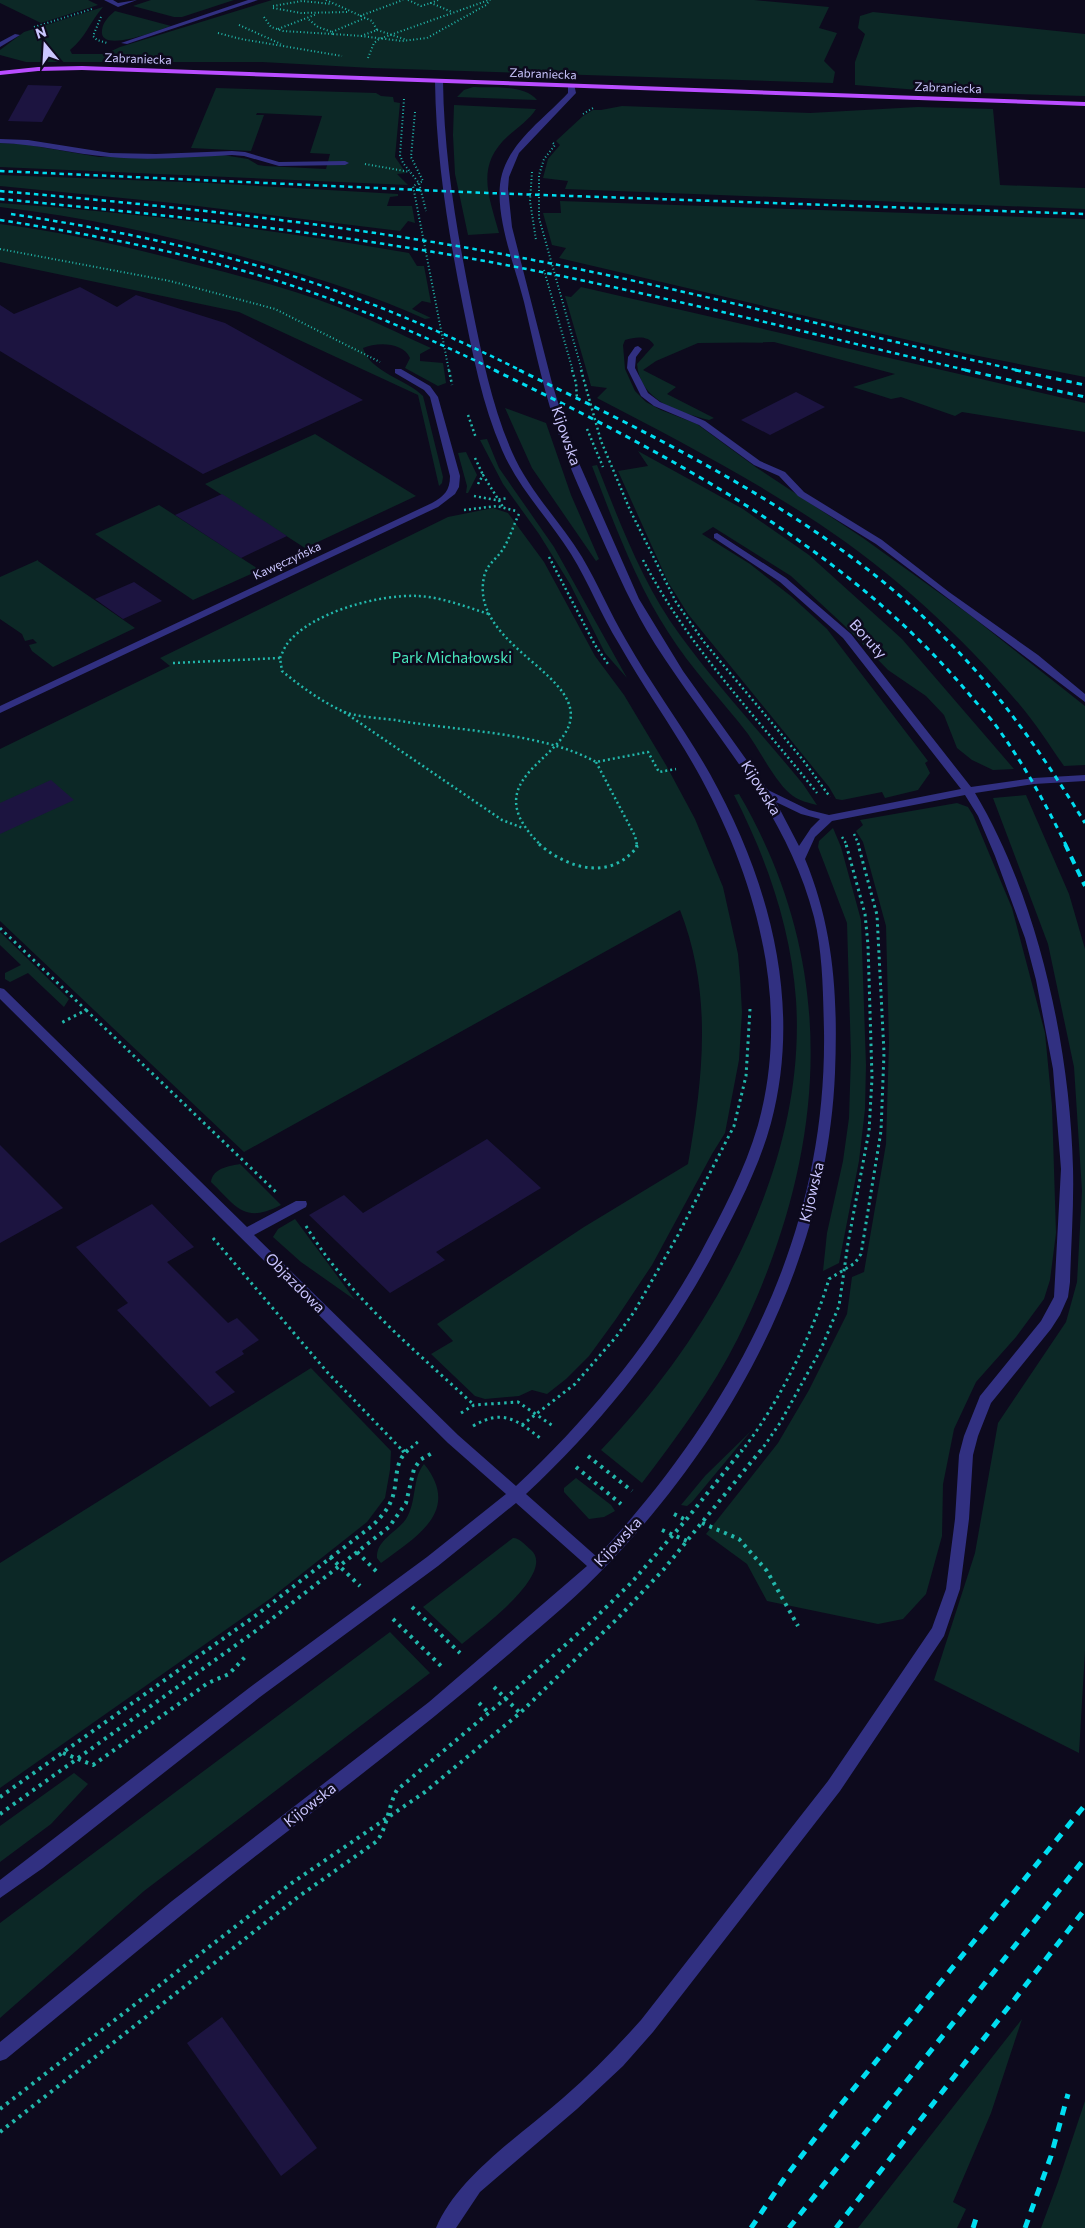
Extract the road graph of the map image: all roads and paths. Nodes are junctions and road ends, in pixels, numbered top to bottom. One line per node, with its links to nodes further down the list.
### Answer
1 (107, 0): 12 (street)
2 (134, 0): 12 (street)
3 (255, 0): 21 (street)
4 (332, 0): 9 (path)
5 (403, 0): 18 (path)
6 (408, 0): 10 (path)
7 (438, 0): 10 (path)
8 (489, 0): 16 (path); 30 (path)
9 (327, 1): 11 (path)
10 (431, 3): 16 (path)
11 (332, 4): 15 (path); 17 (path)
12 (118, 5): 31 (path)
13 (94, 8): 22 (path)
14 (263, 12): 23 (path)
15 (349, 12): 17 (path); 18 (path)
16 (453, 12): 27 (path)
17 (317, 14): 20 (path)
18 (360, 16): 19 (path)
19 (365, 18): 24 (path); 25 (path)
20 (308, 19): 23 (path); 25 (path)
21 (184, 24): 31 (street); 33 (path)
22 (29, 28)
23 (277, 30): 25 (path)
24 (376, 30): 27 (path); 28 (path)
25 (332, 33): 28 (path)
26 (17, 34): 32 (street)
27 (389, 35): 29 (path); 30 (path)
28 (361, 36): 29 (path)
29 (379, 39): 30 (path); 34 (path)
30 (414, 40)
31 (125, 43)
32 (0, 45)
33 (342, 56)
34 (366, 63)
35 (0, 73): 36 (main road, Zabraniecka)
36 (439, 82): 37 (main road, Zabraniecka); 103 (street)
37 (571, 86): 38 (main road, Zabraniecka); 82 (street, Kijowska)
38 (1085, 104)
39 (597, 106): 41 (path)
40 (415, 112): 46 (path)
41 (582, 114)
42 (557, 136): 83 (path)
43 (0, 141): 44 (street)
44 (345, 163): 46 (path)
45 (533, 169): 47 (path)
46 (418, 173): 52 (path)
47 (537, 248)
48 (0, 249): 51 (path)
49 (542, 265): 53 (path)
50 (638, 349): 72 (street)
51 (398, 371): 58 (street)
52 (453, 391)
53 (578, 408)
54 (585, 425): 56 (path)
55 (473, 454): 57 (path)
56 (606, 474)
57 (483, 475): 59 (path); 60 (path)
58 (452, 493): 59 (path); 73 (street, Kawęczyńska)
59 (471, 496): 60 (path); 62 (path)
60 (499, 499): 61 (path); 63 (path)
61 (502, 508)
62 (463, 510)
63 (519, 514): 64 (path); 68 (path)
64 (524, 522)
65 (717, 536): 81 (street, Boruty)
66 (545, 551): 71 (path)
67 (643, 558): 84 (path)
68 (489, 614): 69 (path); 75 (path)
69 (280, 658): 70 (path); 74 (path)
70 (173, 663)
71 (611, 668)
72 (1085, 699)
73 (0, 710)
74 (344, 712): 75 (path); 85 (path)
75 (554, 745): 77 (path); 85 (path)
76 (672, 761): 78 (path)
77 (596, 762): 78 (path); 85 (path)
78 (676, 768): 79 (path)
79 (681, 776)
80 (1085, 778): 81 (street)
81 (968, 791): 84 (street); 137 (street, Boruty)
82 (764, 792): 84 (street); 87 (street, Kijowska)
83 (835, 805)
84 (830, 818): 87 (street); 95 (path)
85 (523, 828)
86 (853, 833): 95 (path)
87 (800, 858): 108 (street, Kijowska)
88 (0, 928): 91 (path)
89 (0, 992): 91 (street, Objazdowa)
90 (750, 1004): 96 (path)
91 (42, 1033): 94 (street, Objazdowa)
92 (301, 1204): 94 (street)
93 (208, 1232): 102 (path)
94 (245, 1234): 100 (street, Objazdowa)
95 (844, 1269): 109 (path); 110 (path)
96 (538, 1414): 97 (path); 98 (path); 99 (path)
97 (458, 1416)
98 (547, 1422)
99 (522, 1425): 100 (path); 103 (path)
100 (453, 1439): 106 (street, Objazdowa); 113 (path)
101 (412, 1445): 102 (path)
102 (404, 1452): 114 (path)
103 (559, 1453): 106 (street); 108 (path)
104 (593, 1460): 105 (path)
105 (628, 1488)
106 (515, 1495): 116 (street, Objazdowa); 118 (street)
107 (678, 1516): 109 (path)
108 (641, 1520): 111 (path); 116 (street, Kijowska)
109 (686, 1520): 111 (path)
110 (702, 1523): 112 (path); 120 (path)
111 (673, 1535): 112 (path); 124 (path)
112 (687, 1541): 127 (path)
113 (357, 1552): 115 (path); 118 (path)
114 (330, 1557): 115 (path); 128 (path)
115 (338, 1565): 117 (path); 129 (path)
116 (597, 1566): 123 (street, Kijowska)
117 (362, 1588)
118 (394, 1588): 123 (path); 133 (street)
119 (399, 1624): 122 (path)
120 (798, 1626)
121 (245, 1657): 129 (path)
122 (439, 1664)
123 (478, 1672): 124 (path); 134 (street, Kijowska)
124 (506, 1698): 126 (path); 127 (path)
125 (484, 1707): 126 (path)
126 (489, 1713): 132 (path)
127 (520, 1713): 132 (path)
128 (63, 1753): 129 (path); 130 (path)
129 (77, 1759): 131 (path)
130 (0, 1797)
131 (0, 1814)
132 (387, 1818): 135 (path); 136 (path)
133 (0, 1890)
134 (0, 2053)
135 (0, 2109)
136 (0, 2132)
137 (445, 2228)

